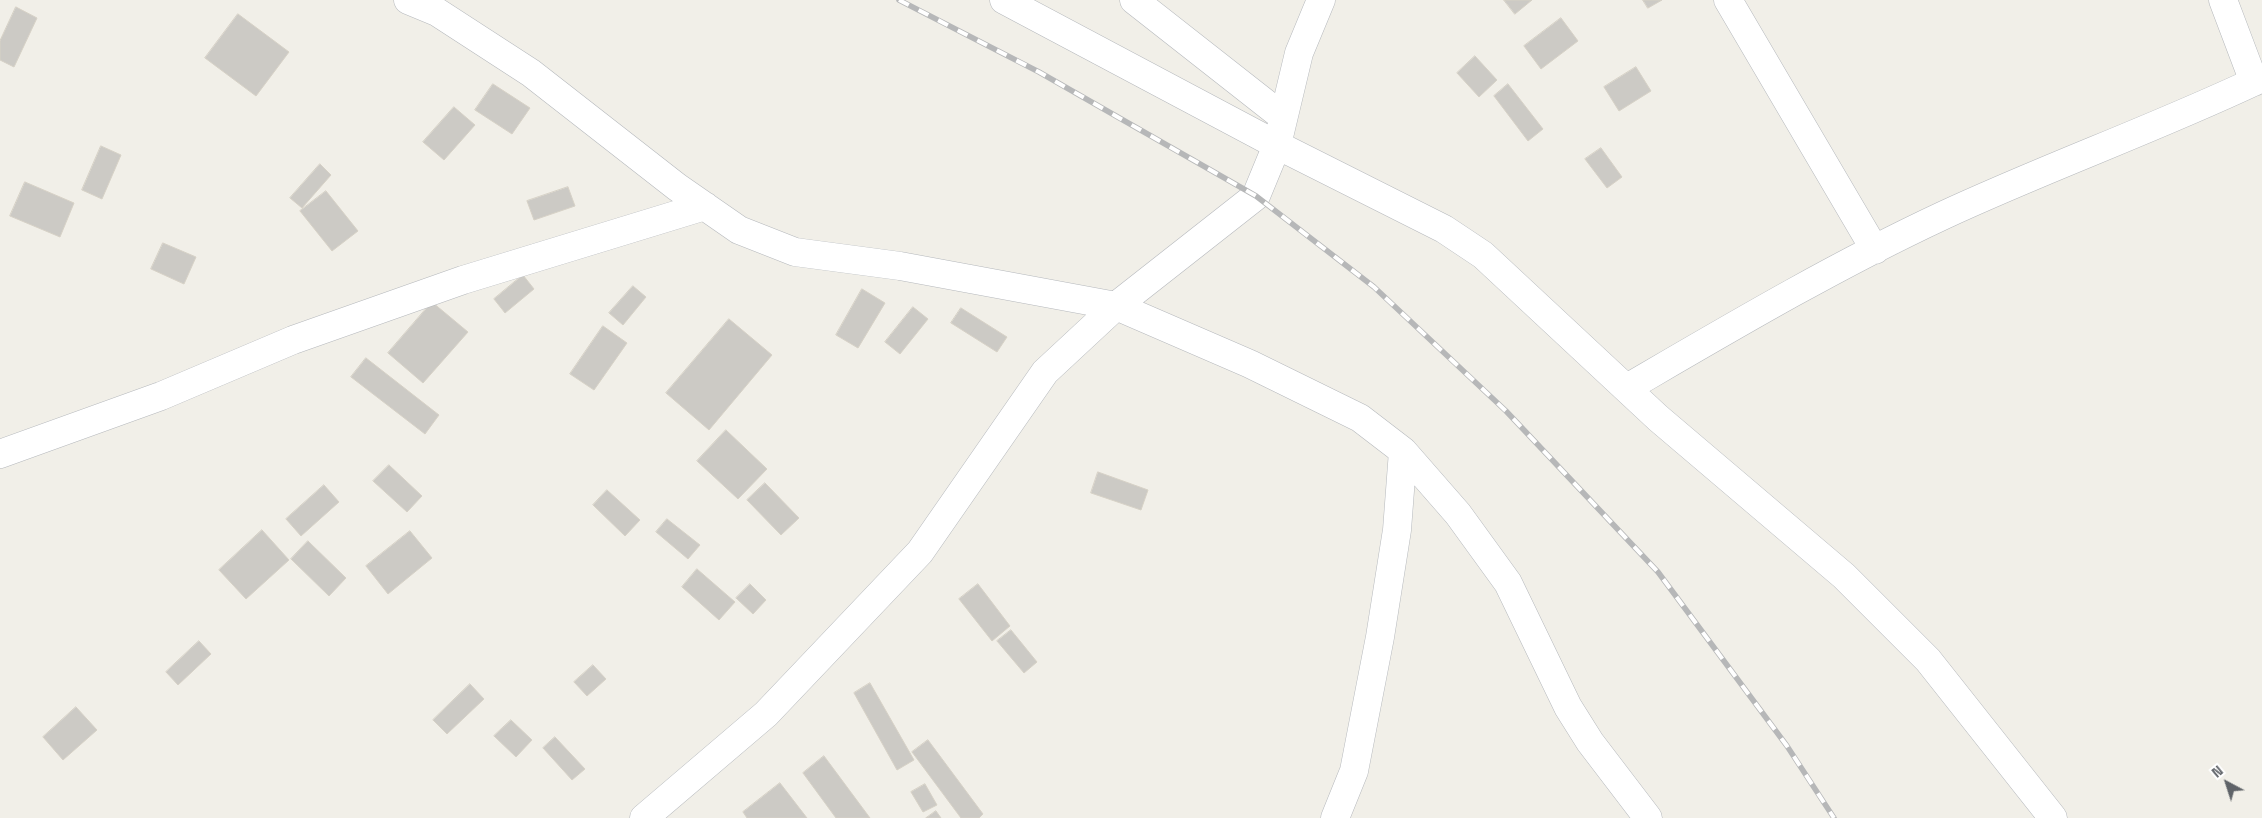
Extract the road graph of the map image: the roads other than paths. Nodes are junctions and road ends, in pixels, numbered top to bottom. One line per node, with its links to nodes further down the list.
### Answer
1 (408, 0): 10 (street)
2 (1004, 0): 9 (street)
3 (1134, 0): 8 (street)
4 (1321, 0): 8 (street)
5 (1728, 0): 11 (street)
6 (2223, 0): 7 (street)
7 (2258, 80): 11 (street)
8 (1283, 117): 9 (street)
9 (1277, 145): 12 (street); 13 (street)
10 (705, 206): 12 (street); 15 (street)
11 (1875, 250): 13 (street)
12 (1116, 306): 14 (street); 16 (street)
13 (1627, 388): 19 (street)
14 (1403, 451): 17 (street); 18 (street)
15 (0, 454)
16 (644, 818)
17 (1335, 818)
18 (1648, 818)
19 (2053, 818)

